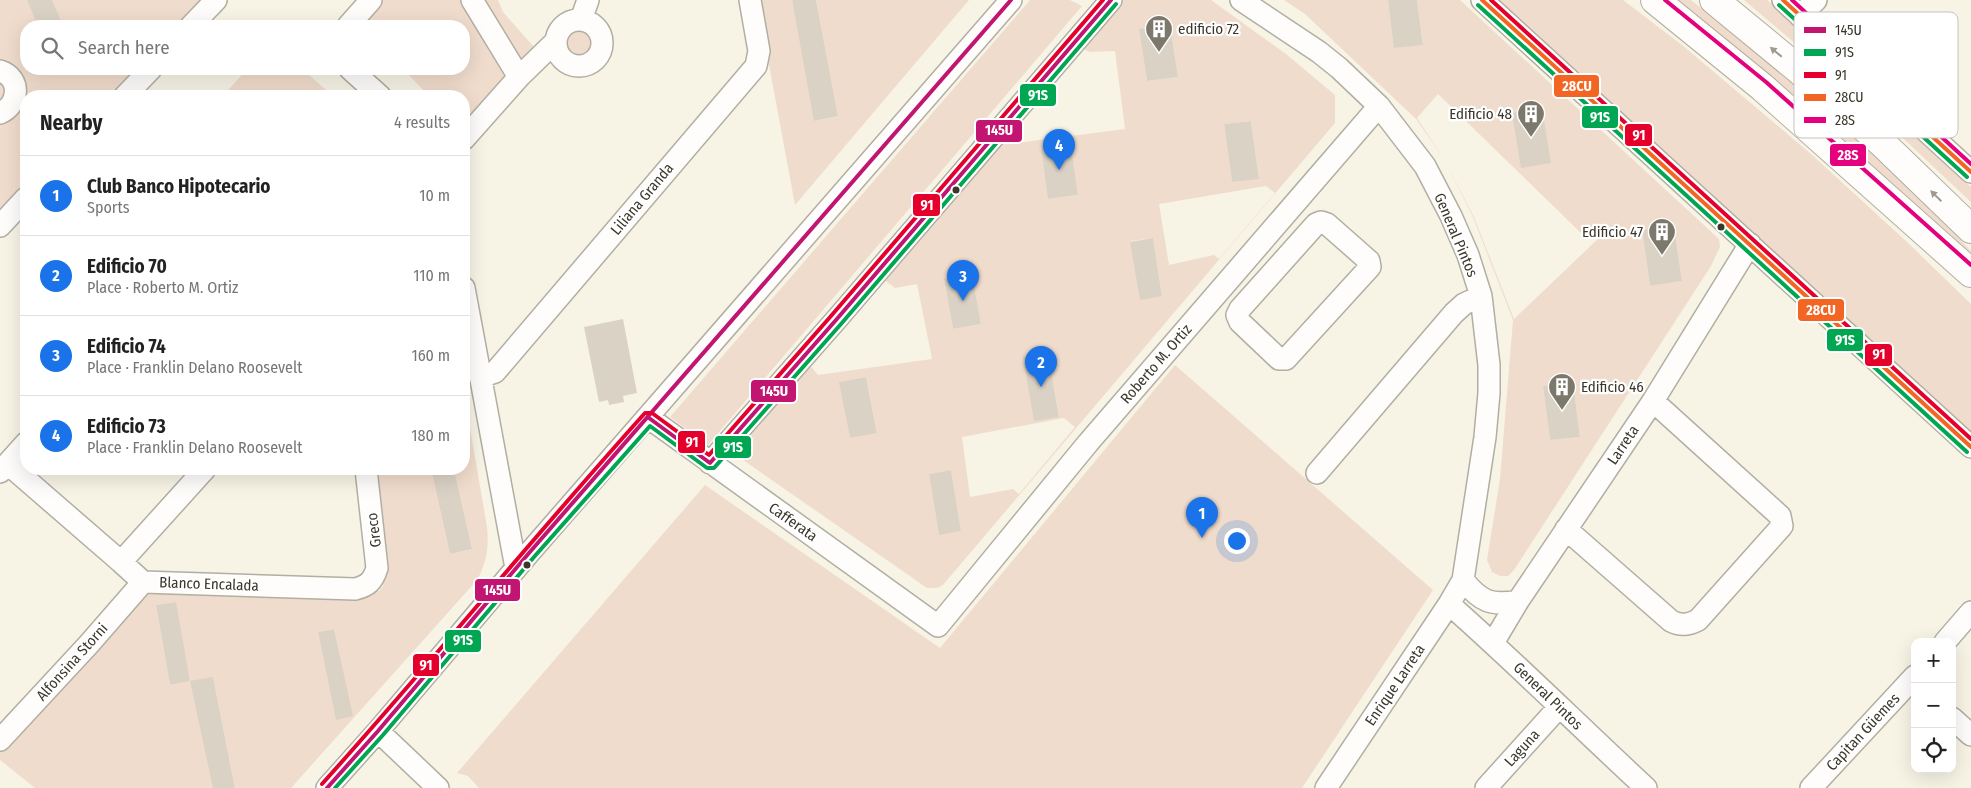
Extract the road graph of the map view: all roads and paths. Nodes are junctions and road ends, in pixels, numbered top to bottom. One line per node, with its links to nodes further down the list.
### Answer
1 (216, 0): 16 (street)
2 (372, 0): 17 (street)
3 (472, 0): 23 (street)
4 (750, 0): 43 (street, Liliana Granda)
5 (1011, 0): 45 (street)
6 (1111, 0): 48 (street)
7 (1241, 0): 26 (street, General Pintos)
8 (1482, 0): 37 (street)
9 (1655, 0): 28 (highway)
10 (1714, 0): 19 (highway, one-way to 10)
11 (1783, 0): 14 (street)
12 (1816, 0): 15 (street)
13 (585, 10): 18 (street); 18 (street)
14 (1796, 12)
15 (1804, 12)
16 (197, 20)
17 (354, 20)
18 (556, 41): 23 (street)
19 (1794, 67)
20 (0, 71): 27 (street)
21 (145, 75): 24 (street)
22 (357, 75): 25 (street)
23 (519, 77): 29 (street)
24 (131, 90)
25 (373, 90)
26 (1379, 106): 38 (street, Roberto M. Ortiz); 41 (street, General Pintos)
27 (0, 113)
28 (1794, 115)
29 (470, 132)
30 (1819, 138): 40 (highway)
31 (1876, 138): 36 (highway, one-way to 31)
32 (1934, 138): 33 (street)
33 (1971, 172)
34 (20, 204): 35 (street)
35 (0, 226)
36 (1971, 229)
37 (1750, 244): 44 (street, Larreta); 46 (street)
38 (1257, 248): 39 (street); 62 (street, Roberto M. Ortiz)
39 (1278, 268): 39 (street)
40 (1969, 271)
41 (1481, 296): 50 (street); 56 (street, General Pintos)
42 (470, 321): 43 (street)
43 (480, 377): 55 (street)
44 (1653, 401): 53 (street, Larreta); 53 (street)
45 (649, 418): 48 (street, Cafferata); 55 (street)
46 (1971, 447)
47 (20, 450): 49 (street)
48 (710, 463): 62 (street, Cafferata)
49 (4, 468): 54 (street, Blanco Encalada)
50 (1317, 473)
51 (200, 475): 54 (street)
52 (367, 475): 58 (street, Greco)
53 (1566, 528): 59 (street, Larreta)
54 (122, 562): 57 (street, Blanco Encalada)
55 (516, 568): 68 (street)
56 (1463, 580): 59 (street); 60 (street, Enrique Larreta)
57 (143, 582): 58 (street, Blanco Encalada); 70 (street, Alfonsina Storni)
58 (364, 587)
59 (1518, 601): 64 (street, Larreta)
60 (1449, 604): 64 (street, General Pintos); 73 (street, Enrique Larreta)
61 (1971, 612): 63 (street)
62 (938, 626)
63 (1948, 638)
64 (1493, 643): 66 (street, General Pintos)
65 (1911, 682): 76 (street, Capitan Güemes)
66 (1559, 707): 74 (street, Laguna); 75 (street, General Pintos)
67 (1956, 722): 69 (street)
68 (378, 731): 71 (street); 72 (street)
69 (1971, 735)
70 (0, 740)
71 (326, 788)
72 (438, 788)
73 (1326, 788)
74 (1486, 788)
75 (1646, 788)
76 (1811, 788)

